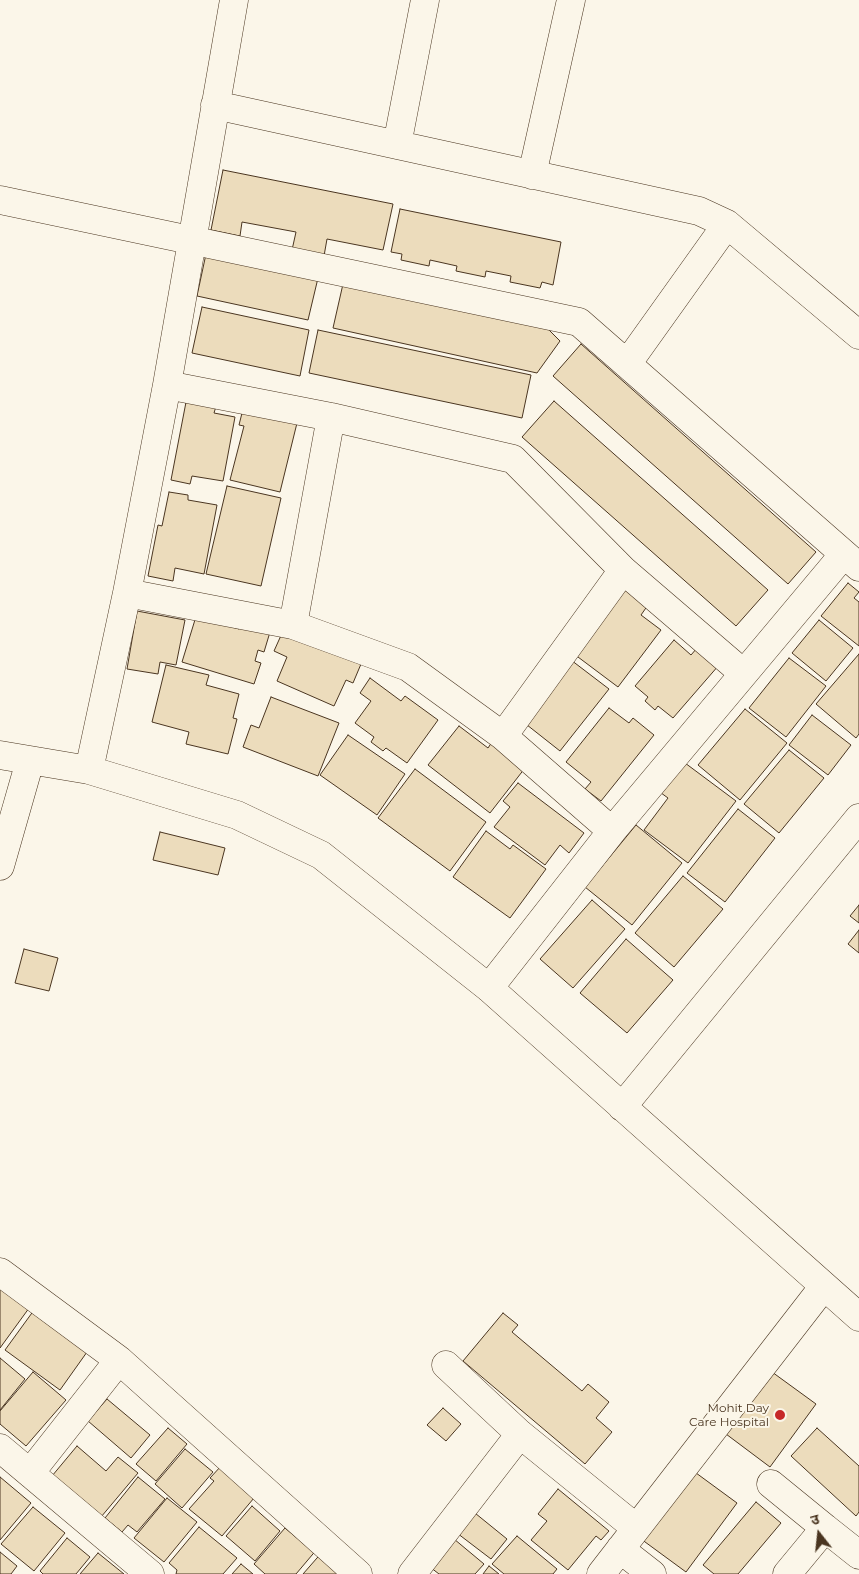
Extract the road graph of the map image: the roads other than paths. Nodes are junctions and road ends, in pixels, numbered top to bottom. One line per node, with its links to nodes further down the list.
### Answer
1 (234, 0): 4 (street)
2 (425, 0): 5 (street)
3 (571, 0): 6 (street)
4 (215, 105): 5 (street); 9 (street)
5 (397, 145): 6 (street)
6 (532, 175): 8 (street)
7 (0, 200): 9 (street)
8 (726, 224): 10 (street); 11 (street)
9 (192, 239): 11 (street); 12 (street)
10 (859, 335)
11 (626, 364): 14 (street)
12 (167, 385): 13 (street); 16 (street)
13 (331, 418): 15 (street); 17 (street)
14 (852, 561): 18 (street)
15 (623, 570): 18 (street); 19 (street)
16 (127, 593): 17 (street); 22 (street)
17 (293, 625): 19 (street)
18 (743, 672): 24 (street)
19 (503, 736): 24 (street)
20 (0, 755): 21 (street)
21 (30, 761): 22 (street); 25 (street)
22 (88, 770): 26 (street)
23 (859, 818): 27 (street)
24 (612, 831): 26 (street)
25 (0, 866)
26 (489, 988): 27 (street)
27 (622, 1107): 29 (street)
28 (0, 1272): 31 (street)
29 (824, 1286): 30 (street); 38 (street)
30 (859, 1317)
31 (119, 1360): 35 (street); 41 (street)
32 (446, 1365): 33 (street)
33 (520, 1434): 38 (street); 42 (street)
34 (0, 1448): 35 (street)
35 (30, 1473): 40 (street)
36 (771, 1484): 37 (street)
37 (825, 1528): 39 (street); 45 (street)
38 (628, 1539): 43 (street); 44 (street)
39 (859, 1555)
40 (150, 1574)
41 (358, 1574)
42 (412, 1574)
43 (601, 1574)
44 (652, 1574)
45 (787, 1574)

